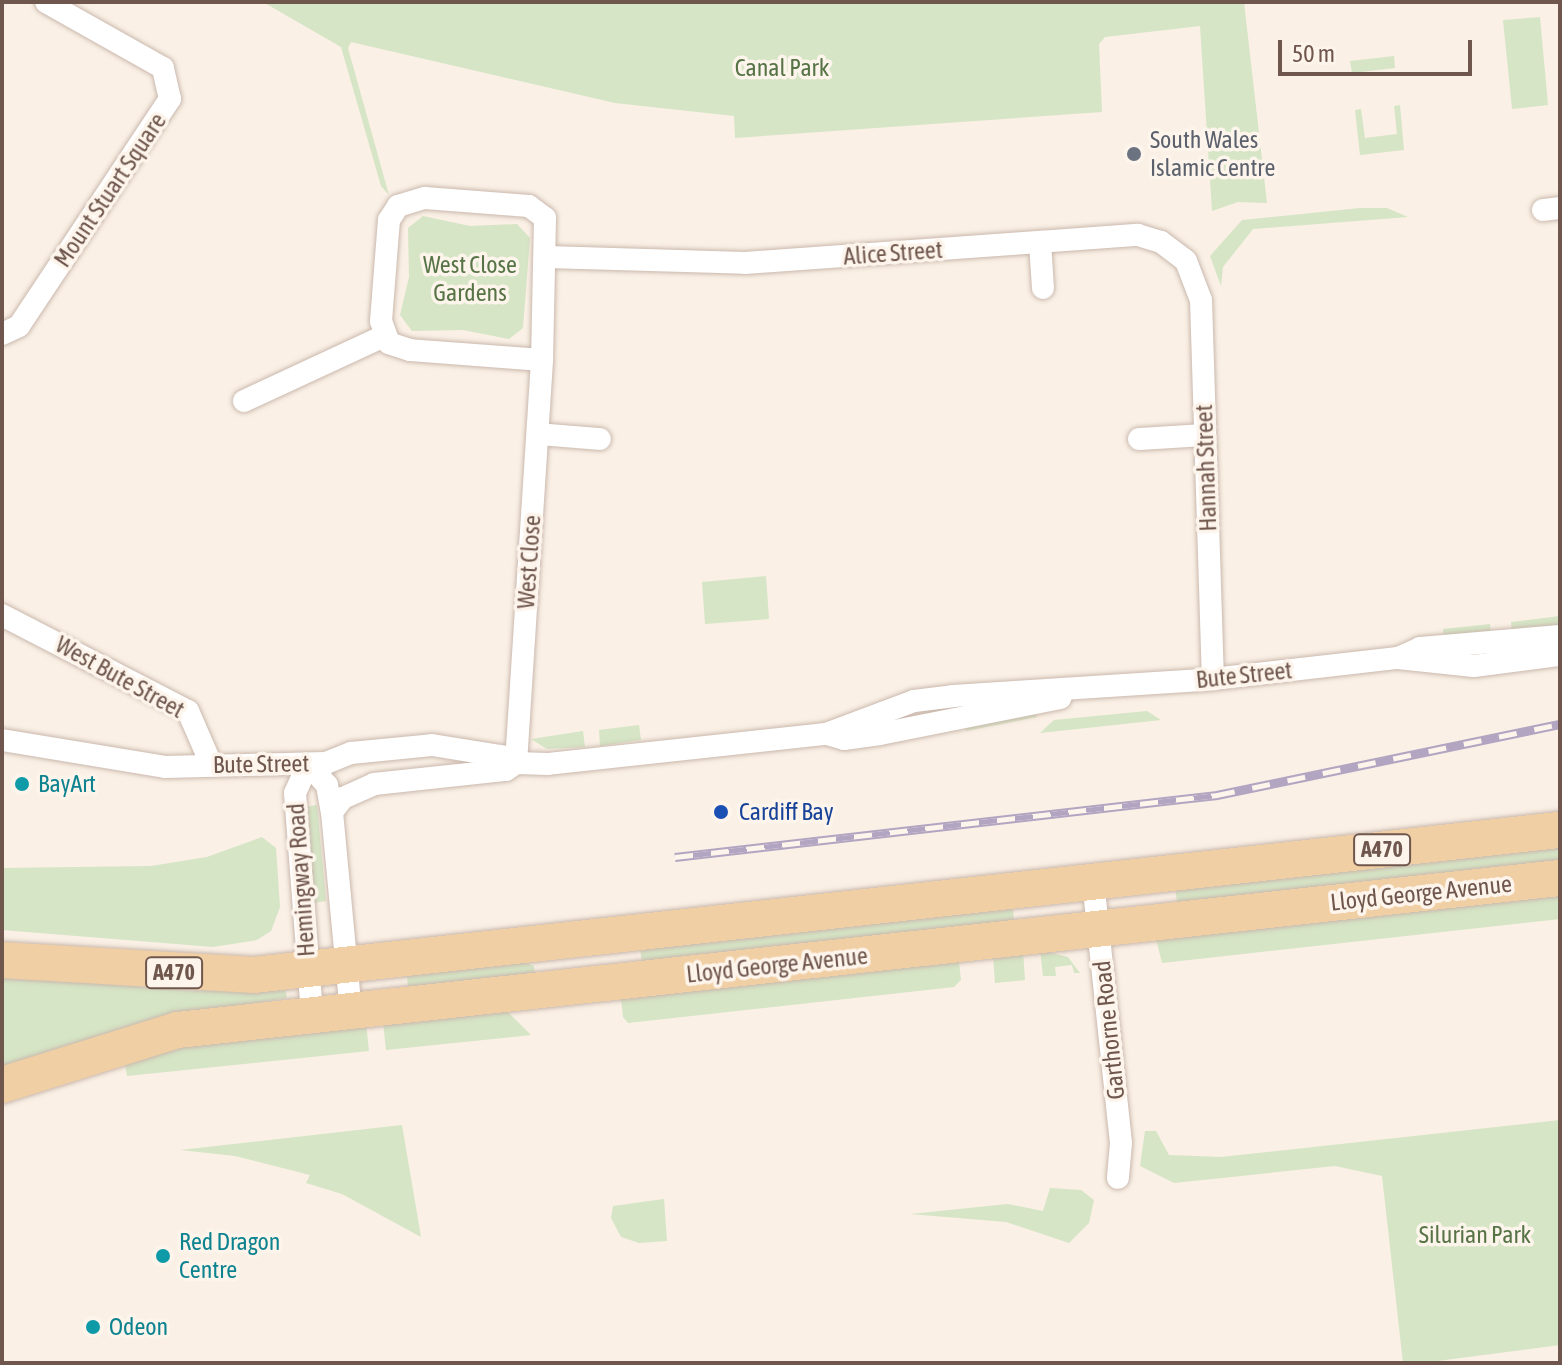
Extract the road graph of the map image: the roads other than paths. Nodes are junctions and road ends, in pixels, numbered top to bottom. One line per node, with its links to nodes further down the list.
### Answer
1 (46, 2): 6 (street, Mount Stuart Square)
2 (1040, 242): 3 (street, Alice Street); 4 (street, Alice Street); 5 (street)
3 (547, 257): 7 (street, West Close); 8 (street, West Close)
4 (1186, 261): 11 (street, Hannah Street)
5 (1043, 288)
6 (3, 332)
7 (384, 336): 8 (street); 9 (street)
8 (542, 360): 10 (street, West Close)
9 (244, 401)
10 (538, 434): 12 (street); 20 (street, West Close)
11 (1205, 435): 13 (street); 18 (street, Hannah Street)
12 (600, 439)
13 (1139, 439)
14 (2, 615): 21 (street, West Bute Street)
15 (1560, 636): 17 (street, Bute Street)
16 (1560, 655): 17 (street, Bute Street)
17 (1398, 658): 18 (street, Bute Street)
18 (1213, 679): 20 (street, Bute Street)
19 (2, 740): 21 (street, Bute Street)
20 (516, 763): 22 (street, Bute Street); 23 (street, Bute Street)
21 (211, 764): 22 (street, Bute Street)
22 (308, 764): 23 (street, Hemingway Road); 30 (street, Hemingway Road)
23 (332, 812): 29 (street, Hemingway Road)
24 (1560, 830): 26 (main road, Lloyd George Avenue / A470)
25 (1560, 878): 27 (main road, Lloyd George Avenue / A470)
26 (1093, 881): 27 (street, Garthorne Road); 29 (main road, Lloyd George Avenue / A470)
27 (1098, 929): 31 (main road, Lloyd George Avenue / A470); 34 (street, Garthorne Road)
28 (2, 960): 30 (main road, Lloyd George Avenue / A470)
29 (347, 964): 30 (main road, Lloyd George Avenue / A470); 31 (street, Hemingway Road)
30 (307, 969): 32 (street, Hemingway Road)
31 (351, 1012): 32 (main road, Lloyd George Avenue / A470)
32 (312, 1015): 33 (main road, Lloyd George Avenue / A470)
33 (2, 1085)
34 (1118, 1178)

